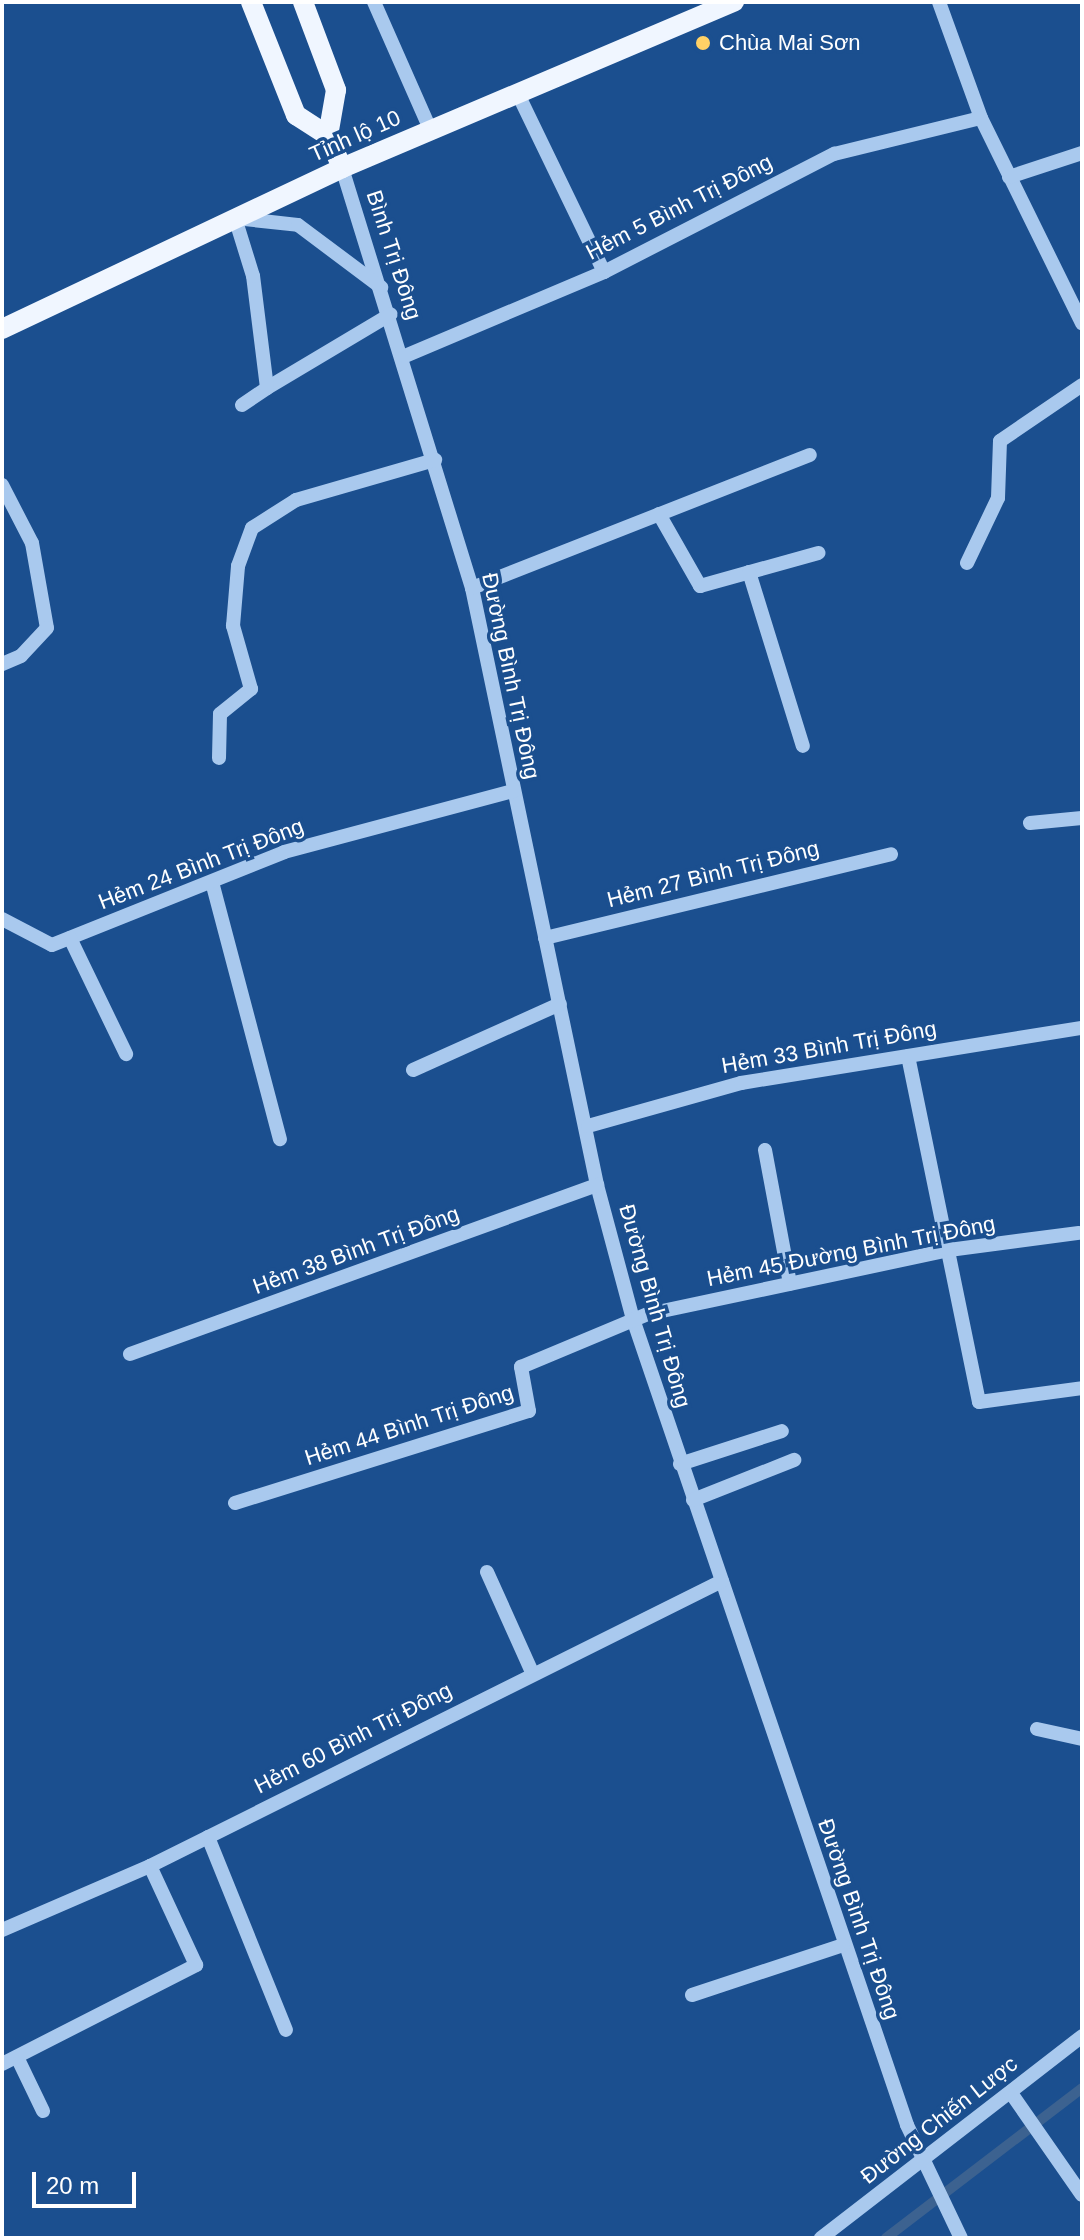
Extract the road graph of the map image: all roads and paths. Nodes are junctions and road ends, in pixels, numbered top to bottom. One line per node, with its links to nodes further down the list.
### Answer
1 (251, 2): 10 (main road)
2 (303, 2): 10 (main road)
3 (374, 2): 9 (street)
4 (734, 2): 6 (main road, Tỉnh lộ 10)
5 (939, 2): 8 (street)
6 (707, 7): 7 (main road, Tỉnh lộ 10)
7 (517, 92): 9 (main road, Tỉnh lộ 10); 15 (street)
8 (981, 118): 13 (street); 15 (street, Hẻm 5 Bình Trị Đông)
9 (430, 129): 12 (main road, Tỉnh lộ 10)
10 (328, 136): 12 (main road)
11 (1082, 153): 13 (street)
12 (342, 168): 14 (main road, Tỉnh lộ 10); 16 (street, Bình Trị Đông)
13 (1009, 177): 18 (street)
14 (235, 218): 16 (street); 19 (main road, Tỉnh lộ 10); 22 (street)
15 (604, 272): 20 (street, Hẻm 5 Bình Trị Đông)
16 (384, 291): 17 (street, Bình Trị Đông)
17 (391, 314): 20 (street, Bình Trị Đông); 22 (street)
18 (1082, 323)
19 (2, 329)
20 (405, 356): 25 (street, Đường Bình Trị Đông)
21 (1082, 385): 29 (street)
22 (267, 388): 23 (street)
23 (242, 405)
24 (810, 455): 27 (street)
25 (435, 460): 31 (street, Đường Bình Trị Đông); 34 (street)
26 (2, 485): 32 (street)
27 (659, 514): 30 (street); 31 (street)
28 (818, 553): 30 (street)
29 (967, 563)
30 (749, 572): 33 (street)
31 (472, 588): 35 (street, Đường Bình Trị Đông)
32 (2, 664)
33 (803, 746)
34 (219, 758)
35 (514, 791): 39 (street, Hẻm 24 Bình Trị Đông); 42 (street, Đường Bình Trị Đông)
36 (1082, 818): 37 (street)
37 (1030, 823)
38 (891, 854): 42 (street, Hẻm 27 Bình Trị Đông)
39 (212, 882): 41 (street, Hẻm 24 Bình Trị Đông); 49 (street)
40 (2, 919): 41 (street, Hẻm 24 Bình Trị Đông)
41 (70, 938): 45 (street)
42 (545, 938): 43 (street, Đường Bình Trị Đông)
43 (560, 1004): 47 (street); 48 (street, Đường Bình Trị Đông)
44 (1082, 1028): 46 (street, Hẻm 33 Bình Trị Đông)
45 (126, 1054)
46 (908, 1056): 48 (street, Hẻm 33 Bình Trị Đông); 53 (street)
47 (413, 1070)
48 (588, 1126): 51 (street, Đường Bình Trị Đông)
49 (280, 1139)
50 (765, 1150): 54 (street)
51 (597, 1185): 55 (street, Đường Bình Trị Đông); 56 (street, Hẻm 38 Bình Trị Đông)
52 (1079, 1233): 53 (street, Hẻm 45 Đường Bình Trị Đông)
53 (949, 1250): 54 (street, Hẻm 45 Đường Bình Trị Đông); 57 (street)
54 (790, 1284): 55 (street, Hẻm 45 Đường Bình Trị Đông)
55 (633, 1319): 60 (street, Đường Bình Trị Đông); 62 (street, Hẻm 44 Bình Trị Đông)
56 (130, 1354)
57 (1082, 1388)
58 (782, 1431): 60 (street)
59 (794, 1460): 61 (street)
60 (680, 1464): 61 (street, Đường Bình Trị Đông)
61 (693, 1500): 64 (street, Đường Bình Trị Đông)
62 (235, 1503)
63 (487, 1572): 65 (street)
64 (722, 1581): 65 (street, Hẻm 60 Bình Trị Đông); 71 (street, Đường Bình Trị Đông)
65 (532, 1672): 68 (street, Hẻm 60 Bình Trị Đông)
66 (1037, 1729): 67 (street)
67 (1082, 1739)
68 (208, 1837): 69 (street, Hẻm 60 Bình Trị Đông); 73 (street)
69 (150, 1866): 70 (street, Hẻm 60 Bình Trị Đông); 75 (street)
70 (2, 1930)
71 (843, 1945): 72 (street); 79 (street, Đường Bình Trị Đông)
72 (692, 1995)
73 (286, 2030)
74 (1082, 2036): 77 (street, Đường Chiến Lược)
75 (17, 2057): 76 (street); 78 (street)
76 (2, 2064)
77 (1011, 2093): 79 (street, Đường Chiến Lược); 80 (street)
78 (43, 2111)
79 (926, 2159): 81 (street, Đường Chiến Lược); 82 (street, Đường Bình Trị Đông)
80 (1082, 2195)
81 (821, 2238)
82 (961, 2238)

